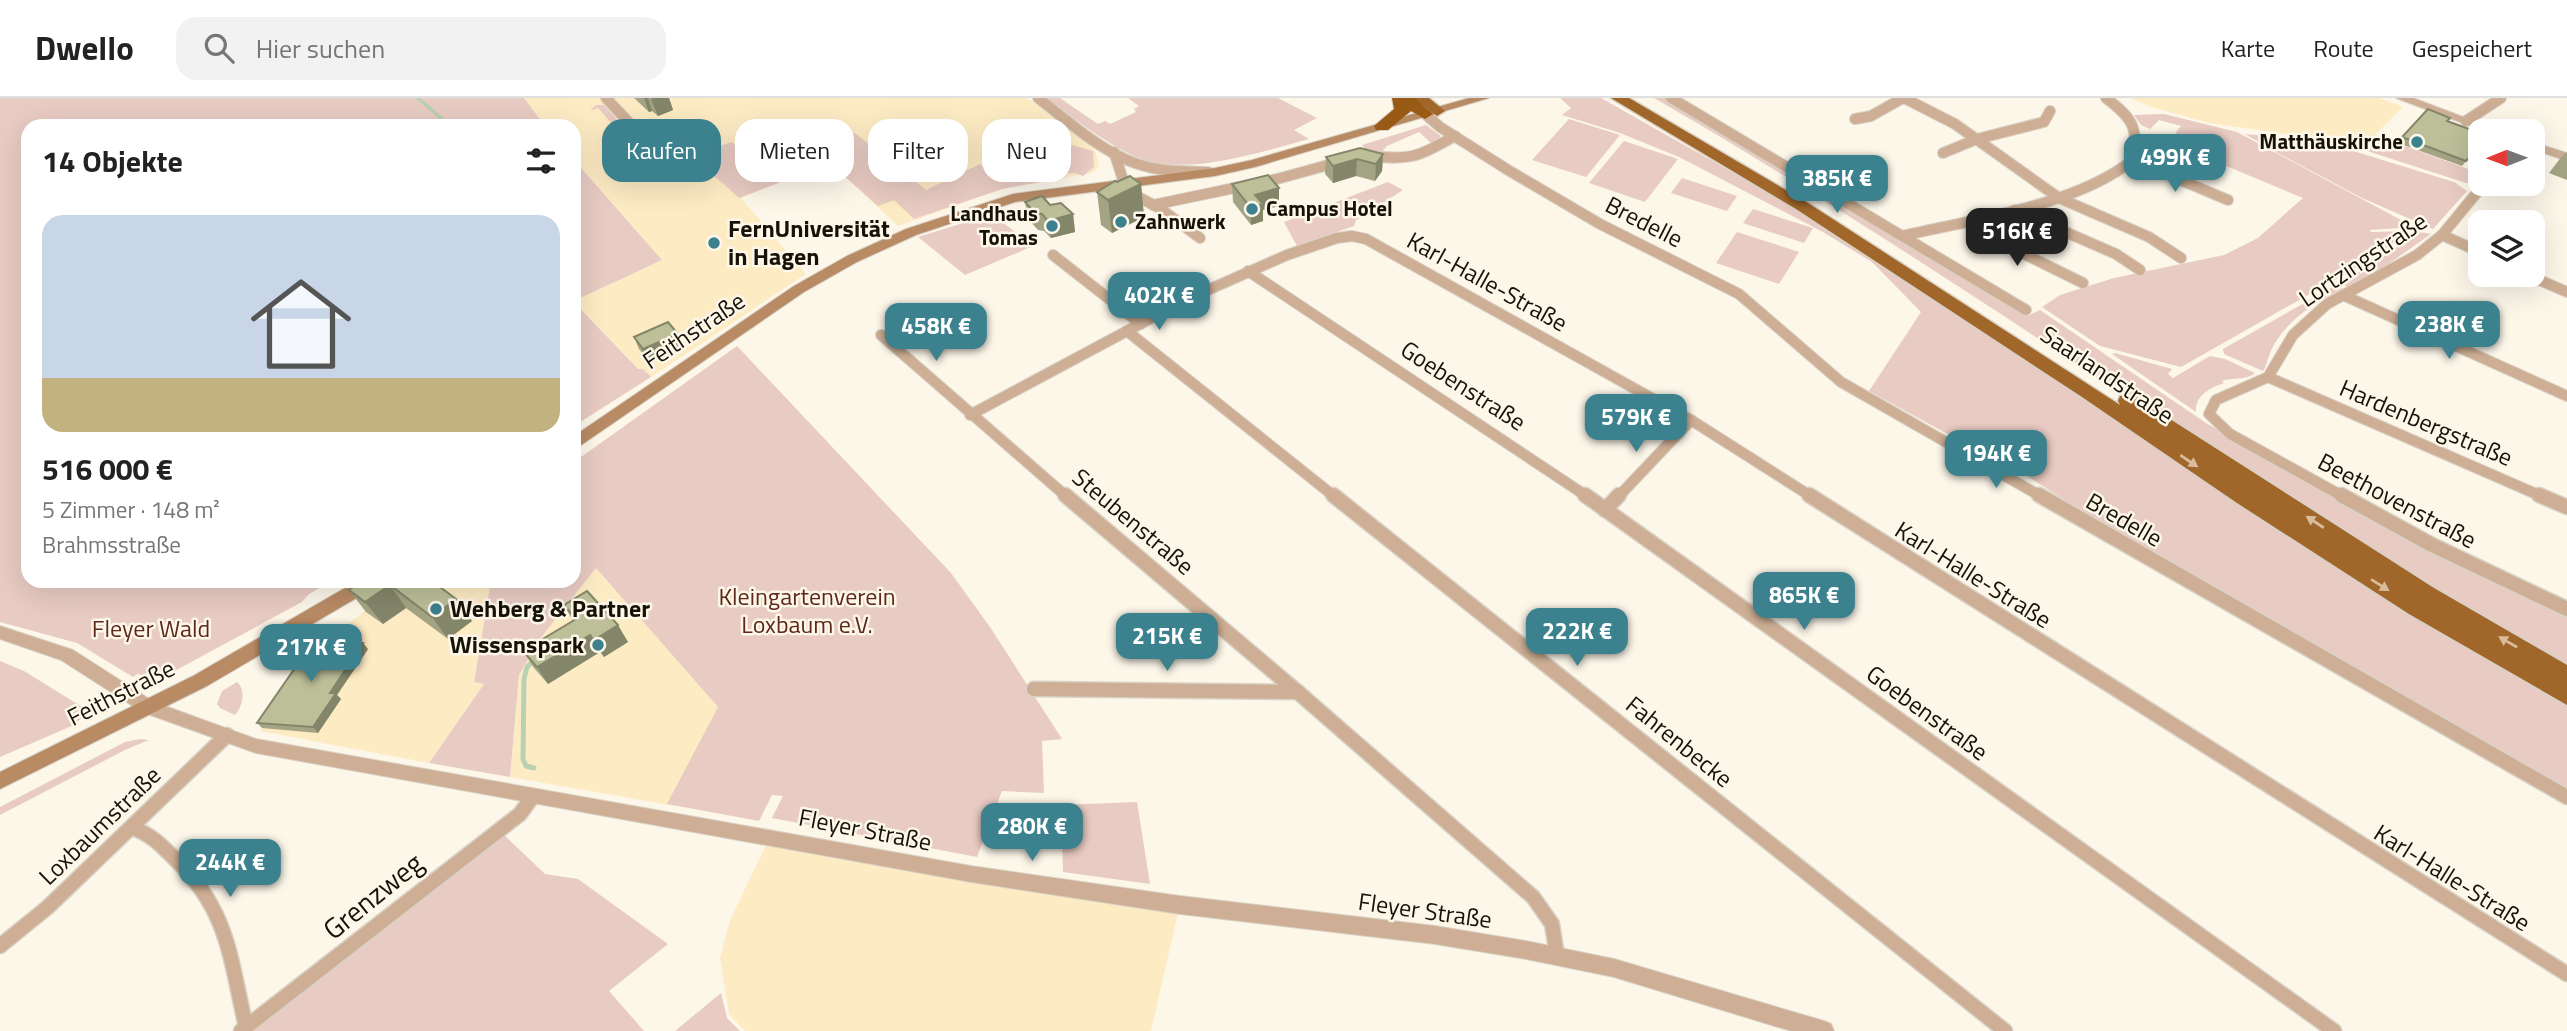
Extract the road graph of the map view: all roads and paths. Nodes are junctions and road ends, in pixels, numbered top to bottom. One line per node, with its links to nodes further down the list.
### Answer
1 (606, 98): 14 (street)
2 (1038, 98): 21 (street)
3 (1403, 98): 12 (highway); 17 (highway)
4 (1483, 98): 12 (main road, Feithstraße)
5 (1618, 98): 62 (highway, Saarlandstraße, one-way to 62)
6 (1640, 98): 59 (highway, Saarlandstraße, one-way to 6)
7 (1671, 98): 34 (street)
8 (1903, 98): 15 (street); 19 (street)
9 (2106, 98): 24 (street)
10 (2402, 98): 16 (street)
11 (2501, 98): 16 (street)
12 (1427, 108): 17 (main road, Feithstraße); 18 (street, Bredelle)
13 (2050, 111): 19 (street)
14 (626, 119)
15 (1855, 119)
16 (2466, 121)
17 (1382, 126): 25 (main road, Feithstraße)
18 (1455, 136): 30 (street); 67 (street, Bredelle)
19 (1977, 139): 22 (street); 28 (street)
20 (2545, 149): 23 (street)
21 (1114, 152): 25 (street); 26 (street)
22 (1943, 153)
23 (2567, 157)
24 (2133, 160): 28 (street); 29 (street)
25 (1215, 172): 26 (main road, Feithstraße)
26 (1124, 183): 30 (street); 53 (main road, Feithstraße)
27 (2474, 196): 33 (street, Lortzingstraße)
28 (2059, 198): 31 (street); 38 (street)
29 (2228, 200)
30 (1153, 205): 35 (street)
31 (2015, 210): 32 (street); 39 (street)
32 (1969, 222): 34 (street); 42 (street)
33 (2442, 235): 36 (street); 44 (street, Lortzingstraße)
34 (1902, 236): 45 (street)
35 (1200, 238)
36 (2468, 247)
37 (1053, 255): 46 (street)
38 (2181, 258)
39 (2140, 270)
40 (1248, 271): 46 (street); 52 (street, Karl-Halle-Straße); 55 (street, Goebenstraße)
41 (2545, 282): 43 (street)
42 (2082, 283)
43 (2567, 292)
44 (2345, 296): 49 (street, Lortzingstraße); 50 (street)
45 (2026, 310)
46 (1141, 324): 47 (street)
47 (1127, 331): 51 (street); 74 (street, Fahrenbecke)
48 (881, 335): 51 (street, Steubenstraße)
49 (2268, 377): 54 (street, Hardenbergstraße); 57 (street, Beethovenstraße)
50 (2567, 396)
51 (970, 415): 61 (street, Steubenstraße)
52 (1690, 420): 55 (street); 71 (street, Karl-Halle-Straße)
53 (581, 439)
54 (2567, 507)
55 (1605, 510): 75 (street, Goebenstraße)
56 (358, 588): 63 (main road, Feithstraße)
57 (2567, 609)
58 (0, 632): 63 (street, Fleyer Straße)
59 (2567, 676)
60 (1034, 689): 61 (street)
61 (1298, 692): 70 (street, Steubenstraße)
62 (2567, 696)
63 (148, 707): 64 (street, Fleyer Straße); 65 (main road, Feithstraße)
64 (227, 735): 66 (street, Fleyer Straße); 68 (street, Loxbaumstraße)
65 (0, 782)
66 (533, 796): 70 (street, Fleyer Straße); 72 (street, Grenzweg)
67 (2567, 797)
68 (133, 828): 69 (street, Loxbaumstraße); 72 (street)
69 (0, 946)
70 (1557, 957): 73 (street, Fleyer Straße)
71 (2567, 974)
72 (244, 1029)
73 (1824, 1031)
74 (2005, 1031)
75 (2334, 1031)

